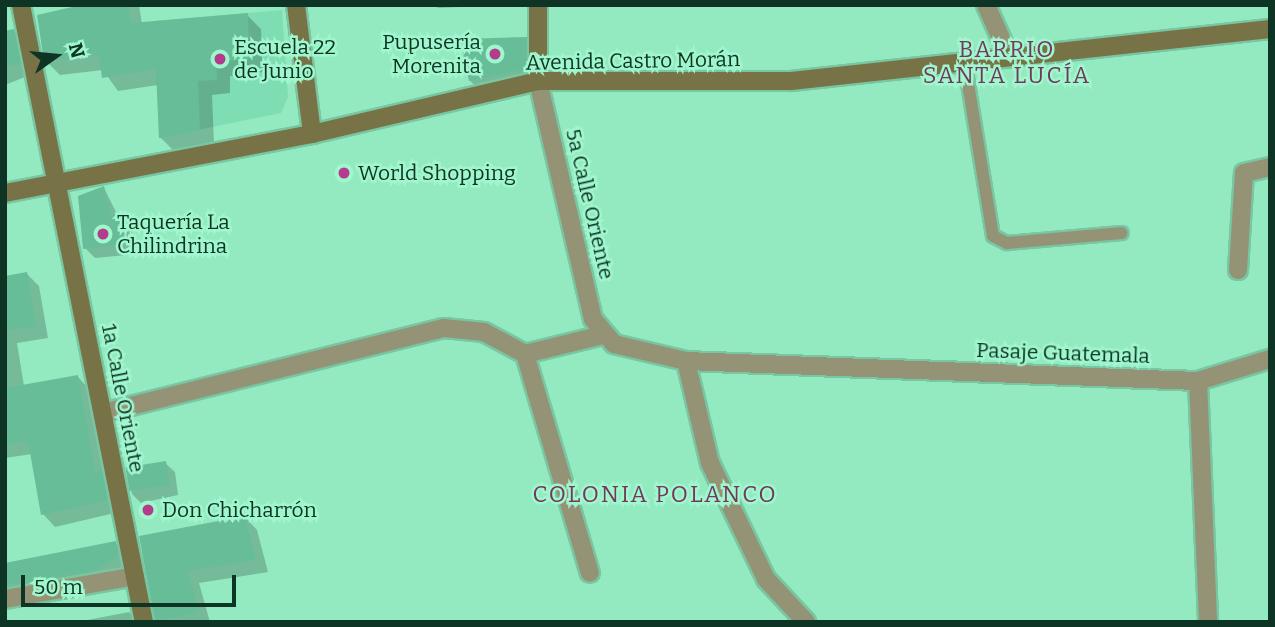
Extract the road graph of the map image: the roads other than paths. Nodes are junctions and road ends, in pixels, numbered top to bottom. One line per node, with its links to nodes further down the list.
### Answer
1 (21, 5): 11 (main road, 1a Calle Oriente)
2 (296, 5): 9 (main road)
3 (538, 5): 8 (main road)
4 (986, 5): 6 (street)
5 (1270, 29): 6 (main road, Avenida Castro Morán)
6 (1008, 54): 7 (main road, Avenida Castro Morán)
7 (964, 59): 8 (main road, Avenida Castro Morán); 13 (lane)
8 (538, 81): 9 (main road, Avenida Castro Morán); 15 (street, 5a Calle Oriente)
9 (312, 134): 11 (main road, Avenida Castro Morán)
10 (1270, 167): 14 (street)
11 (57, 183): 12 (main road, Avenida Castro Morán); 20 (main road, 1a Calle Oriente)
12 (5, 193)
13 (1122, 233)
14 (1238, 270)
15 (603, 335): 16 (street); 18 (street, Pasaje Guatemala)
16 (525, 354): 20 (street); 21 (street)
17 (1270, 359): 19 (street, Pasaje Guatemala)
18 (686, 361): 19 (street, Pasaje Guatemala); 25 (street)
19 (1198, 381): 26 (street)
20 (103, 413): 22 (main road, 1a Calle Oriente)
21 (590, 573)
22 (135, 576): 23 (street); 24 (main road, 1a Calle Oriente)
23 (5, 598)
24 (144, 622)
25 (806, 622)
26 (1208, 622)

